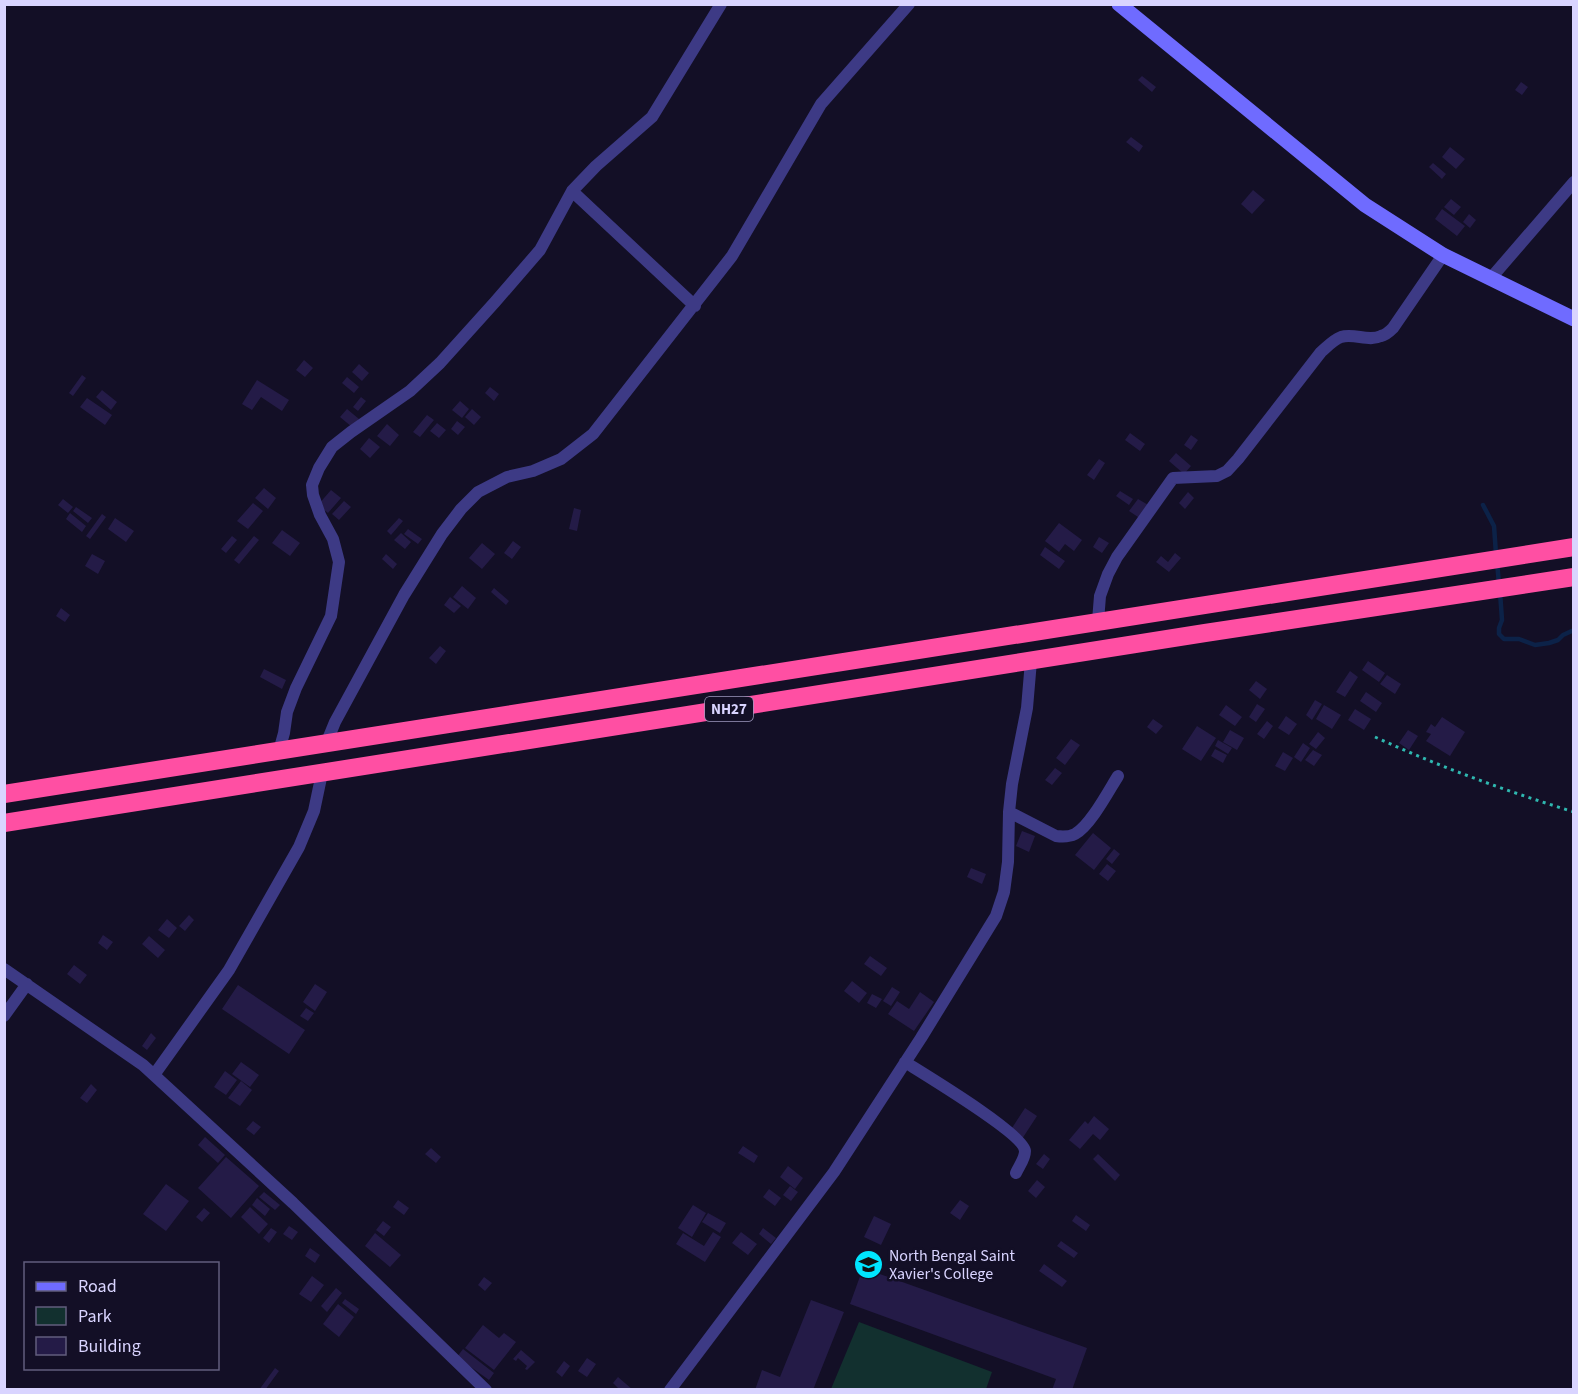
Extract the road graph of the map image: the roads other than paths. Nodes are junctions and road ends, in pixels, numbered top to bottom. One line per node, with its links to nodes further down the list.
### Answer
1 (721, 4): 5 (street)
2 (909, 4): 8 (street)
3 (1119, 4): 6 (street)
4 (1574, 182): 7 (street)
5 (572, 192): 8 (street); 15 (street)
6 (1443, 255): 7 (street); 12 (street)
7 (1491, 278): 9 (street)
8 (694, 306): 14 (street)
9 (1574, 319)
10 (1574, 547): 12 (highway, NH27)
11 (1574, 577): 13 (highway, NH27)
12 (1098, 621): 14 (highway, NH27)
13 (1031, 661): 16 (highway, NH27); 19 (street)
14 (326, 744): 15 (highway, NH27)
15 (279, 751): 18 (highway, NH27)
16 (322, 773): 20 (highway, NH27); 25 (street)
17 (1118, 776): 19 (street)
18 (4, 794)
19 (1009, 812): 24 (street)
20 (4, 823)
21 (4, 969): 22 (street)
22 (27, 984): 23 (street); 25 (street)
23 (4, 1016)
24 (905, 1062): 26 (street); 28 (street)
25 (154, 1075): 27 (street)
26 (1016, 1173)
27 (486, 1389)
28 (670, 1389)

